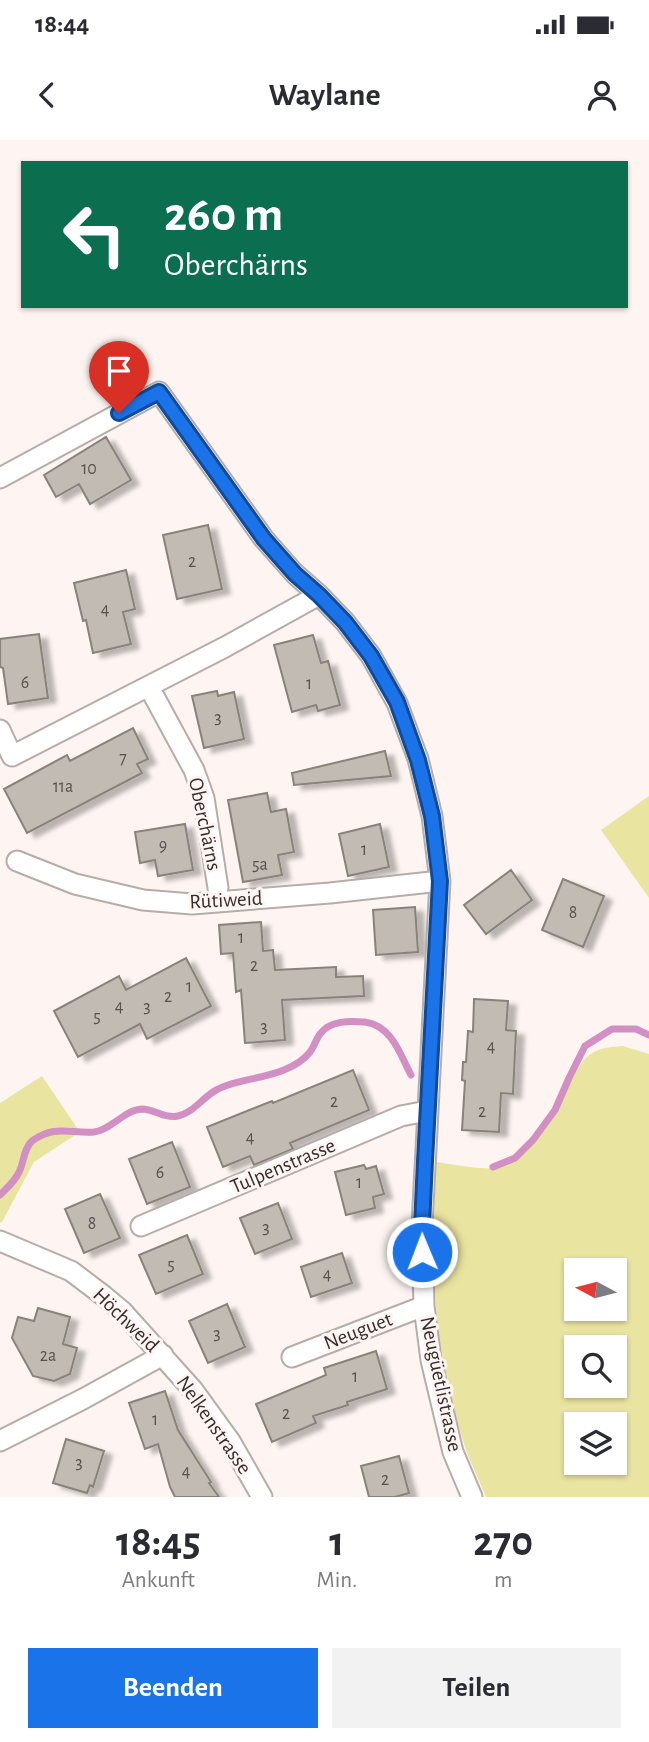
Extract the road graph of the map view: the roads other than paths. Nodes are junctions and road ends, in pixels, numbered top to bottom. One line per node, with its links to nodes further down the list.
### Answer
1 (0, 478): 2 (street, Neugüetlistrasse)
2 (319, 595): 3 (street); 6 (street, Neugüetlistrasse)
3 (149, 687): 4 (street); 7 (street, Oberchärns)
4 (0, 730)
5 (17, 861): 6 (street, Rütiweid)
6 (440, 881): 8 (street, Neugüetlistrasse)
7 (218, 888)
8 (427, 1111): 9 (street, Tulpenstrasse); 11 (street, Neugüetlistrasse)
9 (141, 1226)
10 (0, 1241): 12 (street, Höchweid)
11 (424, 1306): 13 (street, Neuguet); 16 (street, Neugüetlistrasse)
12 (163, 1355): 14 (street, Höchweid); 15 (street, Nelkenstrasse)
13 (292, 1357)
14 (0, 1441)
15 (262, 1497)
16 (472, 1497)

